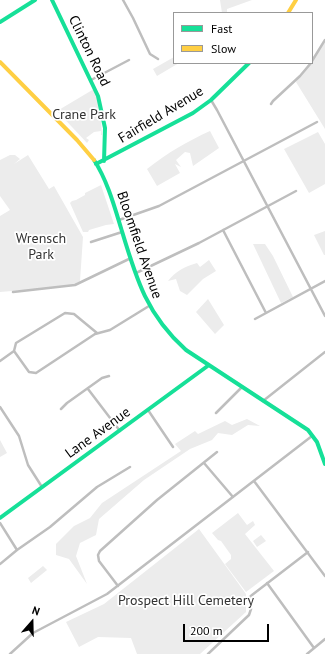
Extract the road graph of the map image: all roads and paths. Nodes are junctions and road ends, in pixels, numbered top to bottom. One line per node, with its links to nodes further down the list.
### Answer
1 (35, 0): 6 (street)
2 (52, 0): 14 (street, Clinton Road)
3 (123, 0): 8 (street)
4 (296, 0): 5 (street)
5 (289, 12)
6 (0, 22)
7 (325, 40): 9 (street)
8 (158, 59)
9 (313, 59)
10 (129, 60): 14 (street)
11 (0, 62): 20 (street, Bloomfield Avenue)
12 (249, 64): 15 (street, Fairfield Avenue)
13 (309, 64): 16 (street)
14 (91, 80): 18 (street, Clinton Road)
15 (210, 100): 18 (street, Fairfield Avenue); 19 (street)
16 (271, 104)
17 (317, 122): 19 (street)
18 (104, 161): 20 (street, Fairfield Avenue)
19 (244, 162): 22 (street); 23 (street)
20 (96, 164): 23 (street, Bloomfield Avenue)
21 (296, 191): 22 (street)
22 (267, 206): 24 (street); 30 (street)
23 (118, 220): 25 (street, Bloomfield Avenue)
24 (223, 230): 28 (street); 33 (street)
25 (122, 232): 26 (street); 27 (street, Bloomfield Avenue)
26 (91, 242)
27 (130, 258): 28 (street, Bloomfield Avenue); 31 (street)
28 (136, 273): 32 (street, Bloomfield Avenue)
29 (325, 281): 30 (street)
30 (311, 288): 33 (street); 34 (street)
31 (13, 292)
32 (149, 306): 36 (street); 40 (street, Bloomfield Avenue)
33 (266, 313): 35 (street)
34 (325, 316)
35 (255, 319)
36 (98, 333): 37 (street); 37 (street)
37 (14, 351): 39 (street)
38 (325, 352): 44 (street)
39 (0, 361)
40 (209, 365): 42 (street, Bloomfield Avenue); 47 (street, Lane Avenue)
41 (109, 376): 43 (street)
42 (242, 387): 44 (street, Bloomfield Avenue); 48 (street)
43 (88, 389): 46 (street); 49 (street)
44 (263, 401): 50 (street, Bloomfield Avenue)
45 (0, 407): 57 (street)
46 (61, 409)
47 (148, 410): 49 (street, Lane Avenue); 51 (street)
48 (216, 413)
49 (120, 431): 57 (street, Lane Avenue)
50 (313, 436): 54 (street, Bloomfield Avenue); 56 (street)
51 (173, 448)
52 (217, 452): 53 (street)
53 (204, 463): 58 (street); 66 (street)
54 (325, 464)
55 (130, 467): 61 (street)
56 (254, 481): 58 (street); 62 (street)
57 (43, 487): 59 (street, Lane Avenue)
58 (233, 497): 66 (street)
59 (0, 518)
60 (0, 523): 61 (street)
61 (17, 550): 63 (street)
62 (308, 552): 64 (street); 65 (street)
63 (0, 564)
64 (325, 576)
65 (267, 583): 68 (street); 70 (street)
66 (118, 586): 69 (street)
67 (325, 639): 68 (street)
68 (314, 648): 71 (street)
69 (10, 654)
70 (208, 654)
71 (307, 654)

